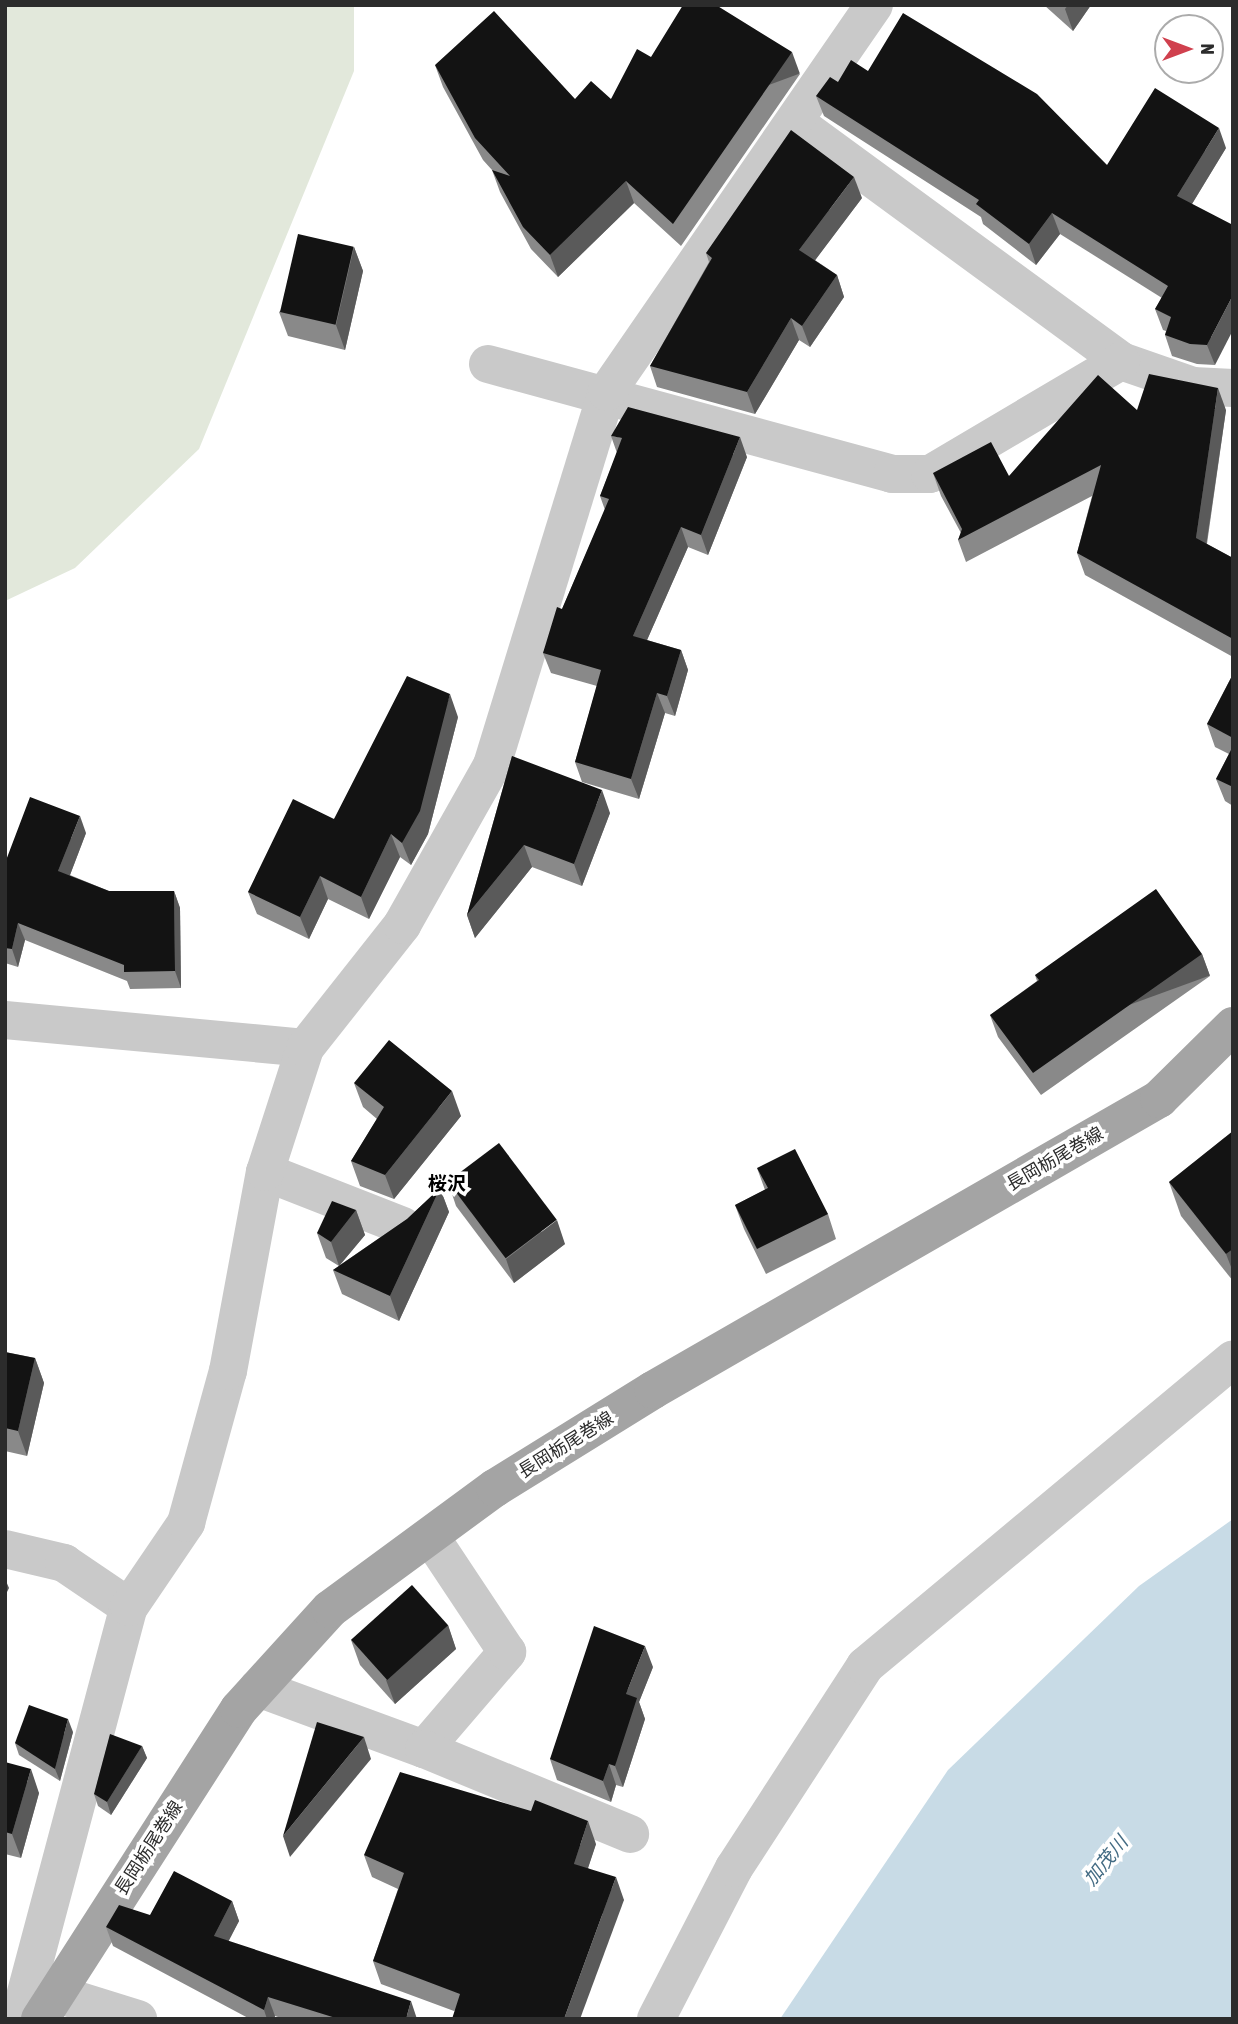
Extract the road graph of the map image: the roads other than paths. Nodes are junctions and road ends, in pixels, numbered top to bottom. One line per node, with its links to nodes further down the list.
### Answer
1 (874, 5): 2 (street)
2 (795, 122): 3 (street); 6 (street)
3 (1121, 361): 5 (street); 6 (street)
4 (488, 363): 6 (street)
5 (1233, 388)
6 (607, 392): 9 (street)
7 (5, 1020): 9 (street)
8 (1233, 1026): 13 (main road, 長岡栃尾巻線)
9 (305, 1048): 10 (street)
10 (265, 1172): 11 (street); 15 (street)
11 (403, 1226)
12 (1233, 1359): 22 (street)
13 (430, 1536): 16 (main road, 長岡栃尾巻線); 17 (street)
14 (5, 1549): 15 (street)
15 (129, 1607): 20 (street)
16 (258, 1688): 17 (street); 19 (main road, 長岡栃尾巻線)
17 (424, 1749): 18 (street)
18 (630, 1834)
19 (49, 2006): 21 (street)
20 (19, 2019)
21 (138, 2019)
22 (656, 2019)

